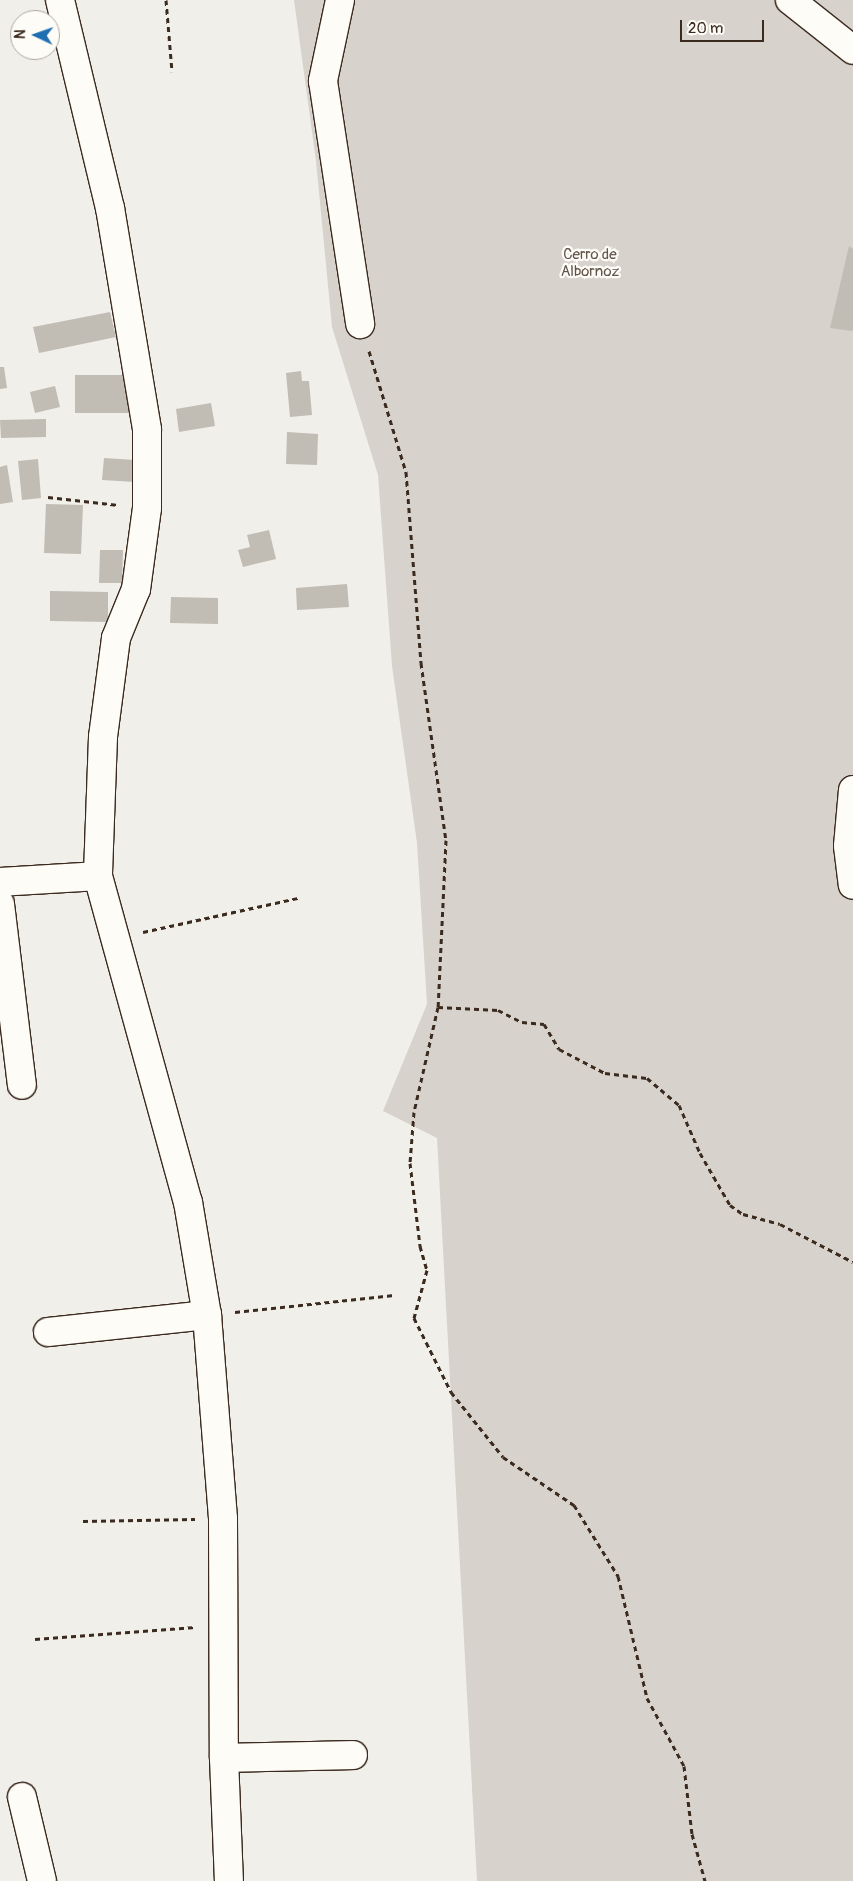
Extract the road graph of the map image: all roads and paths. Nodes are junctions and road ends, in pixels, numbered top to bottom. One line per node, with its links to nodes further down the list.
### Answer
1 (60, 0): 9 (street)
2 (166, 0): 6 (path)
3 (340, 0): 7 (street)
4 (790, 0): 5 (street)
5 (853, 50)
6 (172, 72)
7 (360, 324): 17 (path)
8 (48, 497): 9 (path)
9 (147, 508): 11 (street)
10 (853, 790): 13 (street)
11 (98, 876): 12 (street); 16 (street)
12 (0, 882)
13 (853, 885)
14 (298, 898): 16 (path)
15 (0, 904): 18 (street)
16 (113, 938): 21 (street)
17 (438, 1007): 19 (path); 32 (path)
18 (22, 1085)
19 (853, 1262)
20 (394, 1295): 21 (path)
21 (207, 1315): 22 (street); 23 (street)
22 (48, 1332)
23 (223, 1519): 24 (path); 25 (street)
24 (83, 1521)
25 (224, 1626): 26 (path); 28 (street)
26 (35, 1639)
27 (353, 1755): 28 (street)
28 (224, 1758): 31 (street)
29 (22, 1797): 30 (street)
30 (42, 1881)
31 (229, 1881)
32 (705, 1881)

